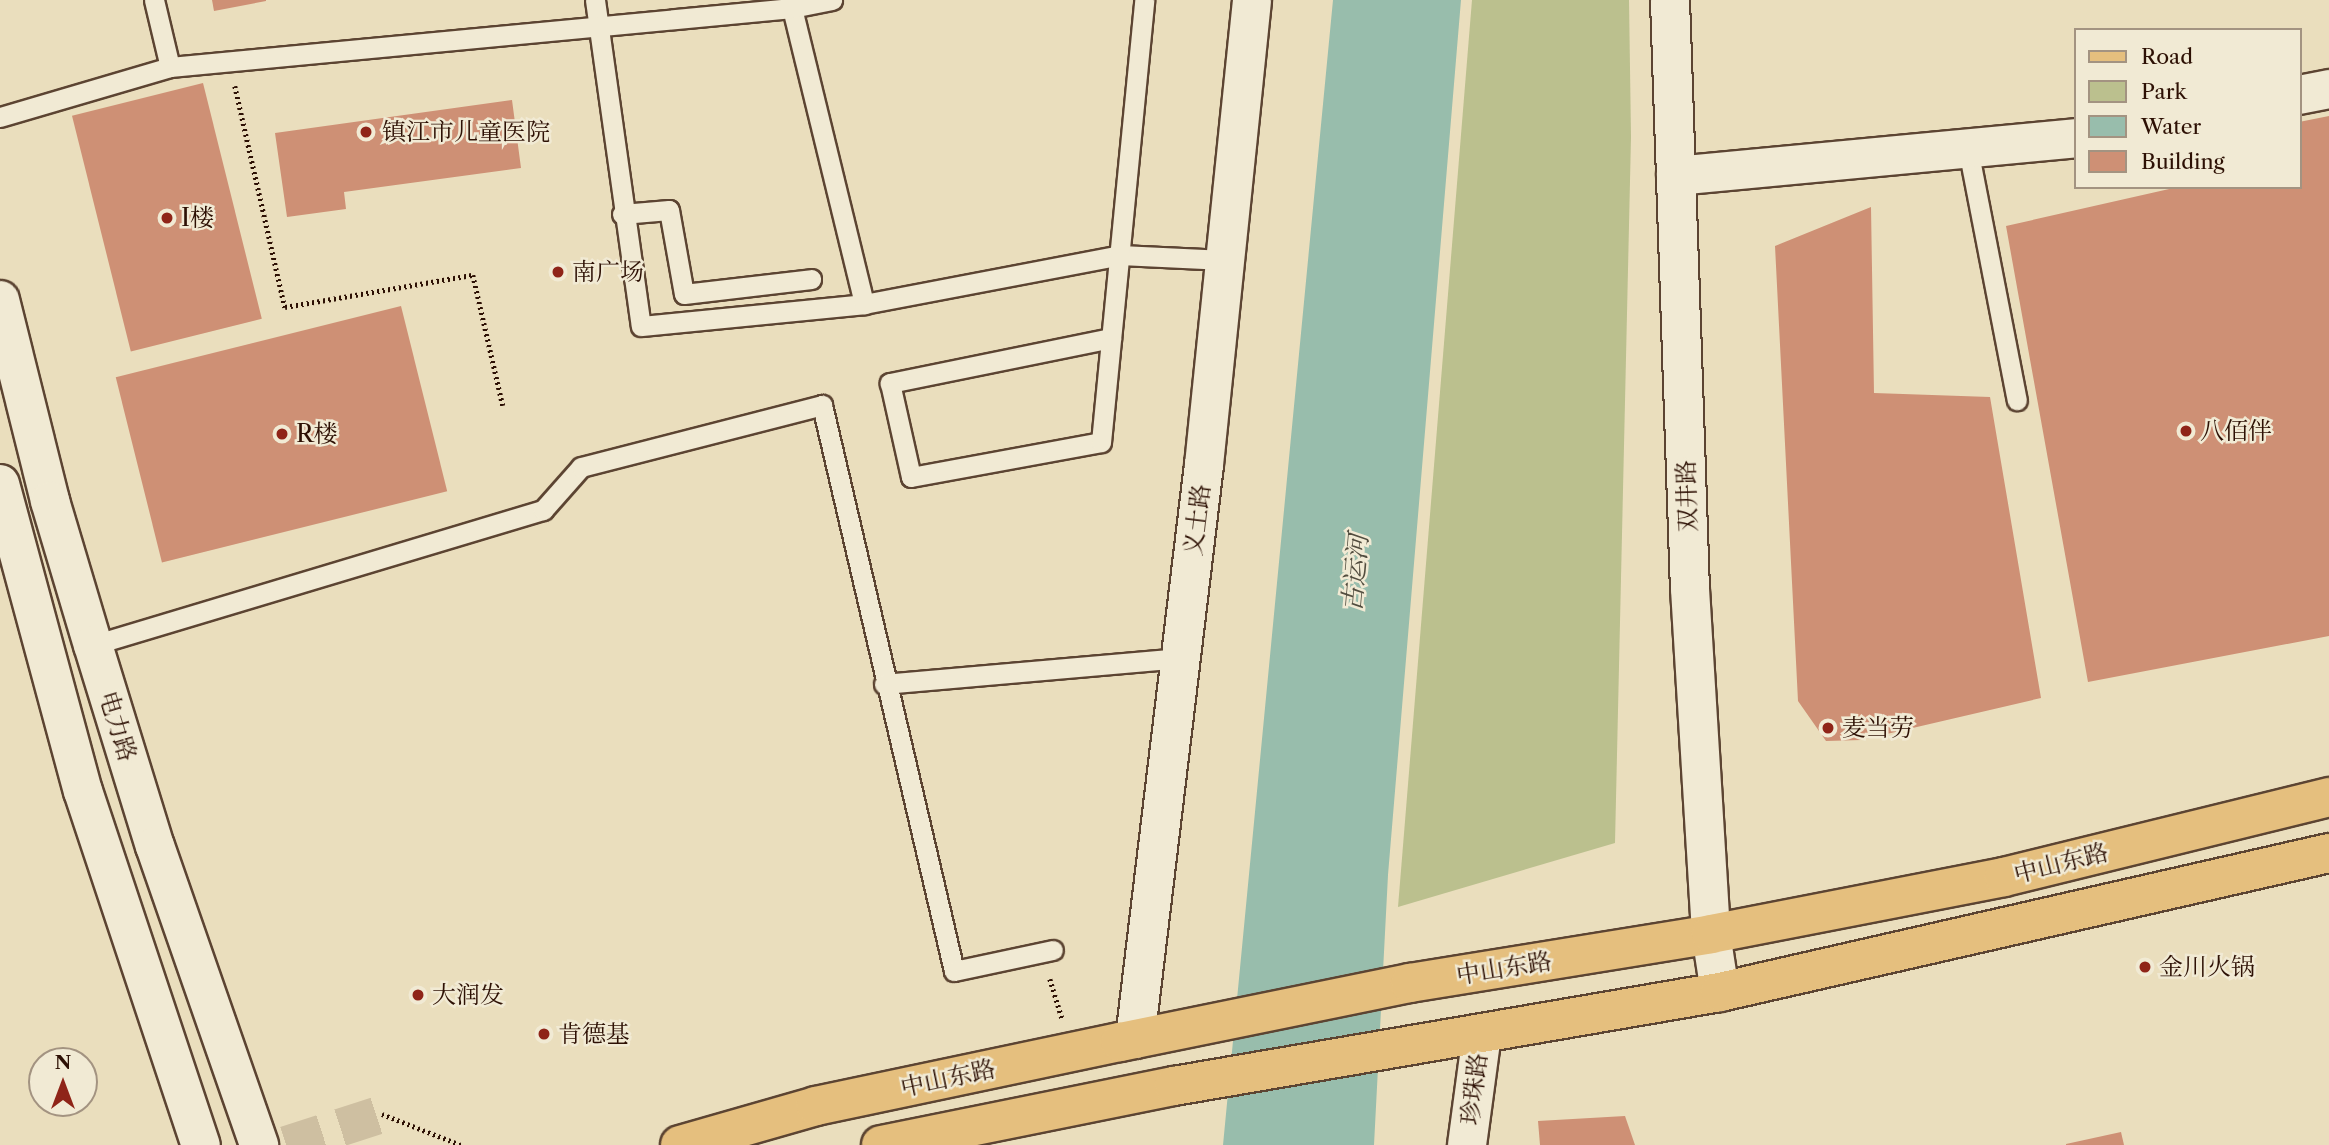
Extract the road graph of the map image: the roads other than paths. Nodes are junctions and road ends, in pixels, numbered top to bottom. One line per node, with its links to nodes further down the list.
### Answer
1 (154, 0): 9 (lane)
2 (595, 0): 8 (lane)
3 (832, 0): 7 (lane)
4 (1144, 0): 17 (lane)
5 (1252, 0): 18 (street, 义土路)
6 (1670, 0): 15 (street, 双井路)
7 (792, 8): 8 (lane); 21 (lane)
8 (599, 27): 9 (lane); 16 (lane)
9 (170, 68): 12 (lane)
10 (2329, 89): 11 (street)
11 (2301, 95)
12 (0, 117)
13 (2074, 138): 14 (street)
14 (1968, 149): 15 (street); 23 (lane)
15 (1676, 176): 31 (street, 双井路)
16 (622, 214): 19 (lane); 21 (lane)
17 (1120, 255): 18 (lane); 21 (lane); 22 (lane)
18 (1225, 260): 27 (street, 义土路)
19 (811, 279)
20 (0, 300): 26 (street, 电力路)
21 (864, 304)
22 (1111, 338): 22 (lane)
23 (2017, 400)
24 (0, 484): 25 (street, 电力路)
25 (9, 567): 37 (street, 电力路)
26 (93, 645): 28 (lane); 38 (street, 电力路)
27 (1180, 659): 28 (lane); 35 (street, 义土路)
28 (884, 684): 32 (lane)
29 (2329, 797): 31 (main road, 中山东路)
30 (2329, 853): 33 (main road, 中山东路)
31 (1711, 934): 33 (street, 双井路); 35 (main road, 中山东路)
32 (1053, 950)
33 (1720, 992): 34 (main road, 中山东路)
34 (1482, 1034): 36 (main road, 中山东路); 41 (street, 珍珠路)
35 (1135, 1039): 39 (main road, 中山东路)
36 (1001, 1134): 40 (main road, 中山东路)
37 (201, 1145)
38 (259, 1145)
39 (680, 1145)
40 (881, 1145)
41 (1468, 1145)

